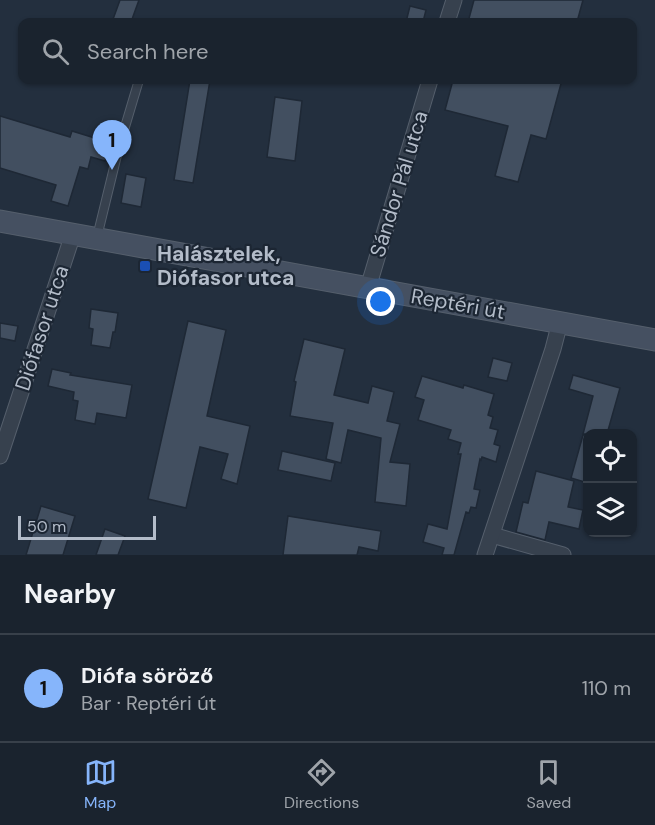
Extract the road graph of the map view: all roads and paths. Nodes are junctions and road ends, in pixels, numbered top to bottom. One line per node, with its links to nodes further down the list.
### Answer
1 (454, 0): 2 (street)
2 (448, 18)
3 (138, 84): 7 (lane)
4 (429, 84): 8 (street, Sándor Pál utca)
5 (0, 221): 6 (main road, Reptéri út)
6 (73, 234): 7 (main road, Reptéri út); 11 (street, Diófasor utca)
7 (97, 239): 8 (main road, Reptéri út)
8 (368, 288): 9 (main road, Reptéri út)
9 (560, 322): 10 (main road, Reptéri út); 12 (street)
10 (655, 340)
11 (0, 456)
12 (492, 535): 13 (street); 14 (street)
13 (485, 555)
14 (563, 555)

